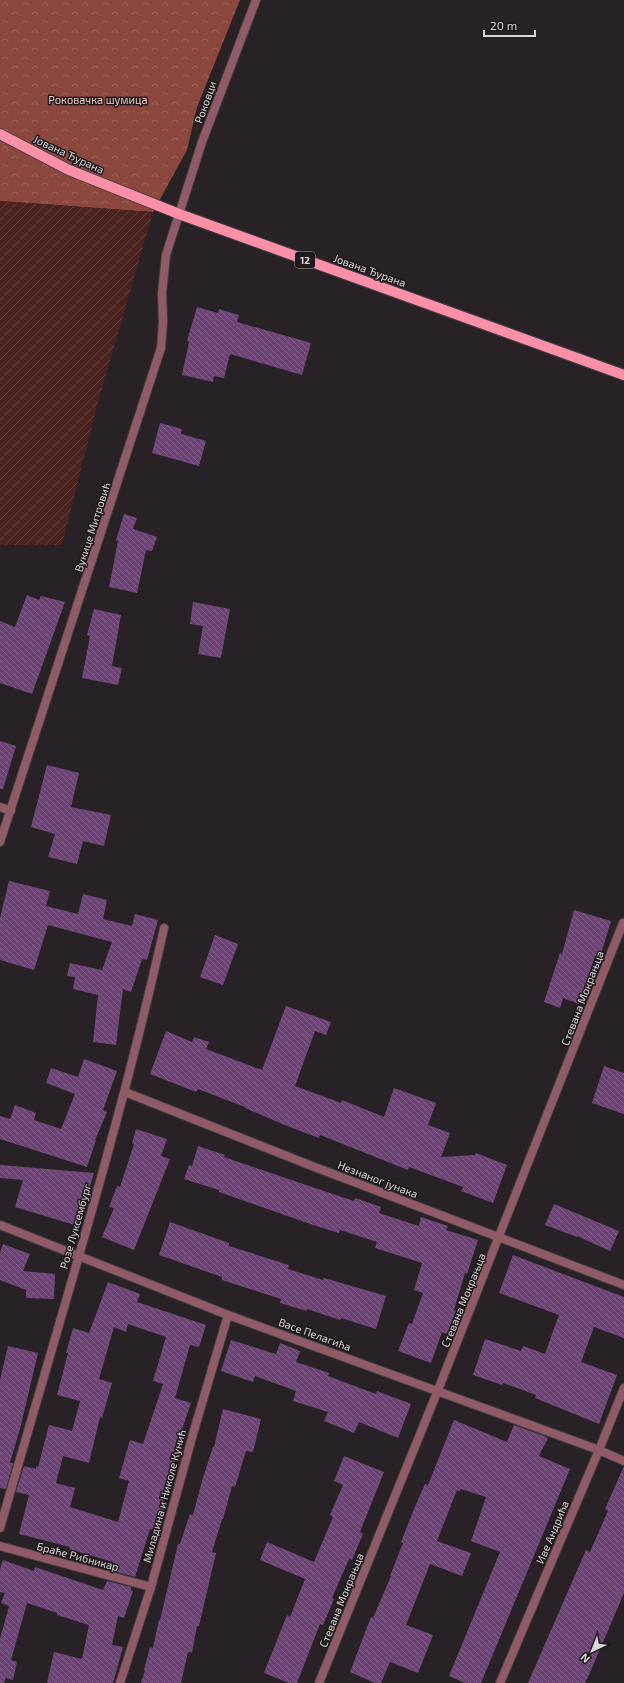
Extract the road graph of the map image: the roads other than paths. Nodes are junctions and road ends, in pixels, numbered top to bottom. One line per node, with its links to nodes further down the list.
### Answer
1 (256, 0): 3 (street, Роковци)
2 (0, 134): 3 (main road, Јована Ђурана / 12)
3 (179, 214): 4 (main road, Јована Ђурана / 12); 6 (street, Вукице Митровић)
4 (624, 375)
5 (0, 807): 6 (street)
6 (11, 811): 7 (street, Вукице Митровић)
7 (0, 842)
8 (623, 923): 12 (street, Стевана Мокрањца)
9 (164, 928): 10 (street, Розе Луксембург)
10 (125, 1092): 12 (street, Незнаног јунака); 13 (street, Розе Луксембург)
11 (0, 1225): 13 (street, Васе Пелагића)
12 (500, 1237): 14 (street, Незнаног јунака); 17 (street, Стевана Мокрањца)
13 (78, 1255): 15 (street, Васе Пелагића); 20 (street, Розе Луксембург)
14 (624, 1285)
15 (228, 1315): 17 (street, Васе Пелагића); 22 (street, Миладина и Николе Кунић)
16 (624, 1388): 18 (street, Иве Андрића)
17 (438, 1390): 18 (street, Васе Пелагића); 24 (street, Стевана Мокрањца)
18 (599, 1450): 19 (street, Васе Пелагића); 25 (street, Иве Андрића)
19 (624, 1461)
20 (0, 1528)
21 (0, 1546): 22 (street, Браће Рибникар)
22 (151, 1587): 23 (street, Миладина и Николе Кунић)
23 (120, 1683)
24 (319, 1683)
25 (500, 1683)

